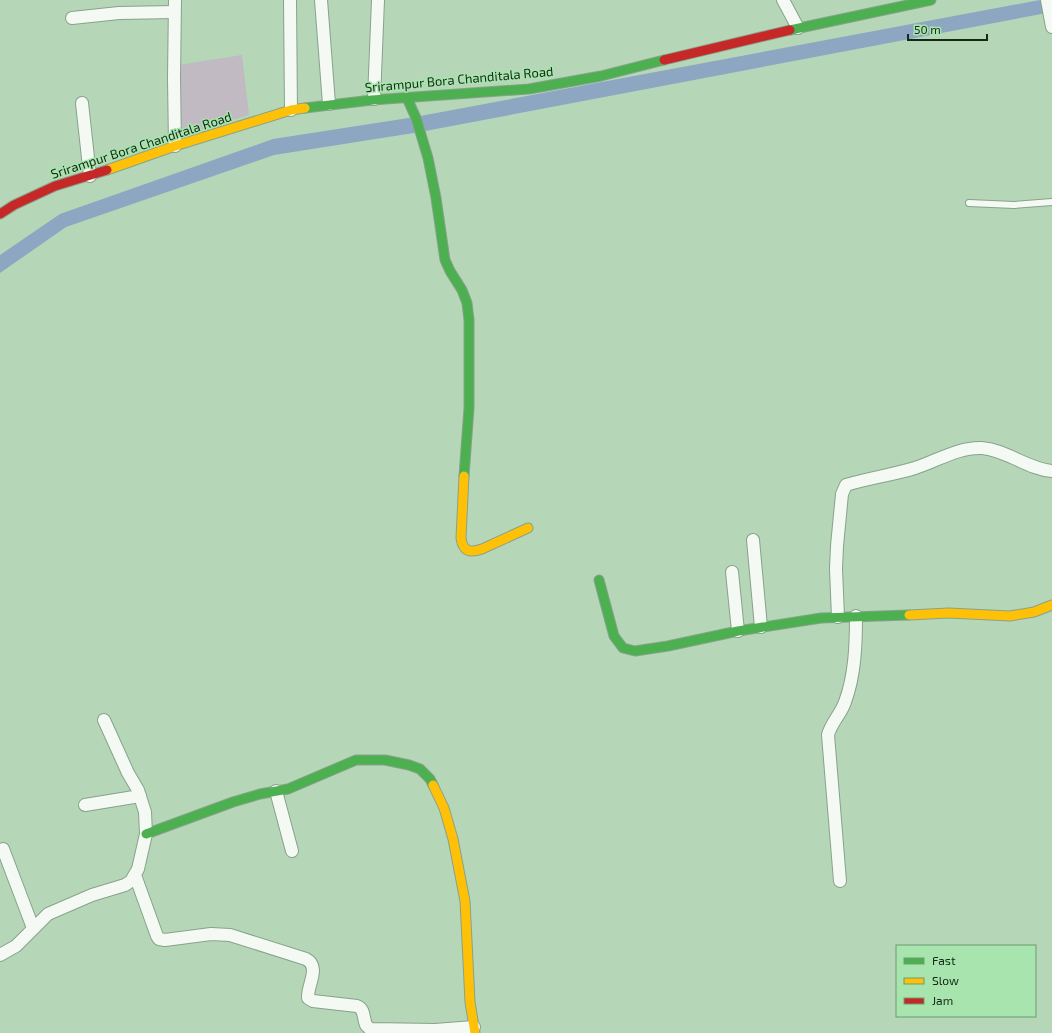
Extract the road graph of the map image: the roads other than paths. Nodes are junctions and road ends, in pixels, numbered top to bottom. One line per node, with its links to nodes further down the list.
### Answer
1 (290, 0): 15 (street)
2 (321, 0): 14 (street)
3 (378, 0): 12 (street)
4 (783, 0): 10 (street)
5 (931, 0): 10 (street, Srirampur Bora Chanditala Road)
6 (1047, 0): 9 (street)
7 (174, 6): 8 (street); 16 (street)
8 (72, 18)
9 (1051, 22)
10 (798, 28): 11 (street, Srirampur Bora Chanditala Road)
11 (407, 98): 12 (street, Srirampur Bora Chanditala Road); 22 (street)
12 (374, 100): 14 (street, Srirampur Bora Chanditala Road)
13 (82, 103): 17 (street)
14 (329, 104): 15 (street, Srirampur Bora Chanditala Road)
15 (291, 110): 16 (street, Srirampur Bora Chanditala Road)
16 (175, 146): 17 (street, Srirampur Bora Chanditala Road)
17 (90, 176): 20 (street, Srirampur Bora Chanditala Road)
18 (1052, 202): 19 (lane)
19 (969, 203)
20 (0, 214)
21 (1052, 471): 28 (street)
22 (528, 528)
23 (753, 540): 29 (street)
24 (732, 572): 30 (street)
25 (599, 580): 30 (street)
26 (1052, 605): 27 (street)
27 (856, 616): 28 (street); 39 (street)
28 (838, 617): 29 (street)
29 (761, 627): 30 (street)
30 (738, 631)
31 (104, 720): 33 (street)
32 (276, 791): 35 (street); 37 (street); 42 (street)
33 (140, 796): 34 (street); 35 (street)
34 (85, 805)
35 (146, 834): 38 (street)
36 (2, 849): 40 (street)
37 (292, 851)
38 (135, 875): 40 (street); 42 (street)
39 (840, 881)
40 (32, 928): 41 (street)
41 (0, 955)
42 (474, 1030)

